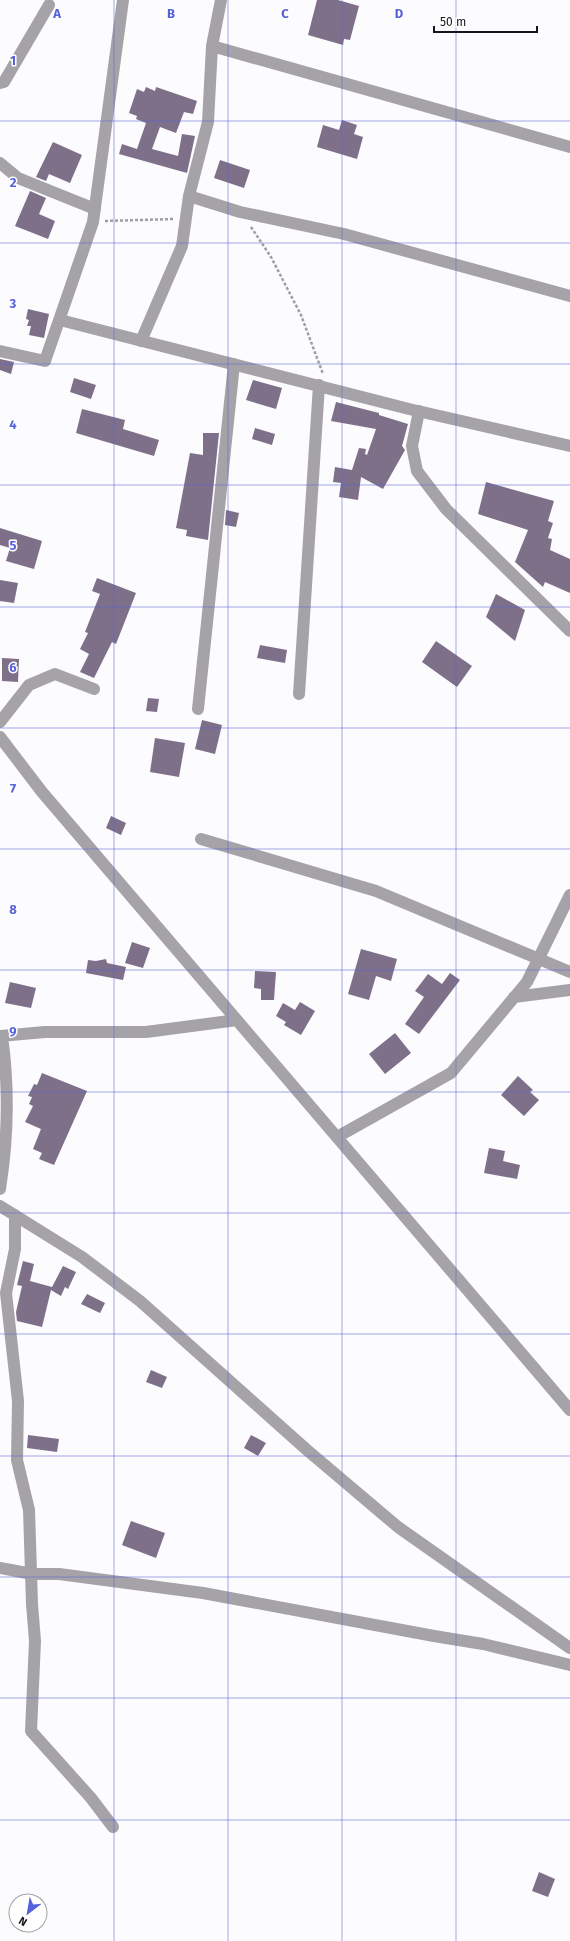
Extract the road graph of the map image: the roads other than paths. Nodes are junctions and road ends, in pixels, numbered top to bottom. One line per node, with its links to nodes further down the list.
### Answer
1 (123, 0): 9 (street)
2 (221, 0): 4 (street)
3 (49, 5): 5 (street)
4 (212, 46): 6 (street); 8 (street)
5 (0, 83)
6 (570, 147)
7 (0, 163): 9 (street)
8 (189, 196): 10 (street); 12 (street)
9 (95, 209): 11 (street)
10 (570, 296)
11 (60, 320): 12 (street); 13 (street)
12 (141, 341): 14 (street)
13 (0, 350)
14 (234, 364): 15 (street); 21 (street)
15 (324, 387): 16 (street); 20 (street)
16 (420, 411): 17 (street); 18 (street)
17 (570, 446)
18 (570, 631)
19 (94, 689): 22 (street)
20 (299, 694)
21 (198, 709)
22 (0, 722)
23 (0, 737): 30 (street)
24 (201, 839): 26 (street)
25 (570, 895): 26 (street)
26 (538, 959): 27 (street); 29 (street)
27 (570, 972)
28 (570, 990): 29 (street)
29 (514, 997): 32 (street)
30 (237, 1020): 31 (street); 32 (street)
31 (1, 1036): 33 (street)
32 (337, 1137): 36 (street)
33 (0, 1189)
34 (0, 1206): 35 (street)
35 (15, 1215): 38 (street); 39 (street)
36 (570, 1409)
37 (0, 1568): 38 (street)
38 (32, 1574): 40 (street); 41 (street)
39 (570, 1648)
40 (570, 1665)
41 (113, 1827)

